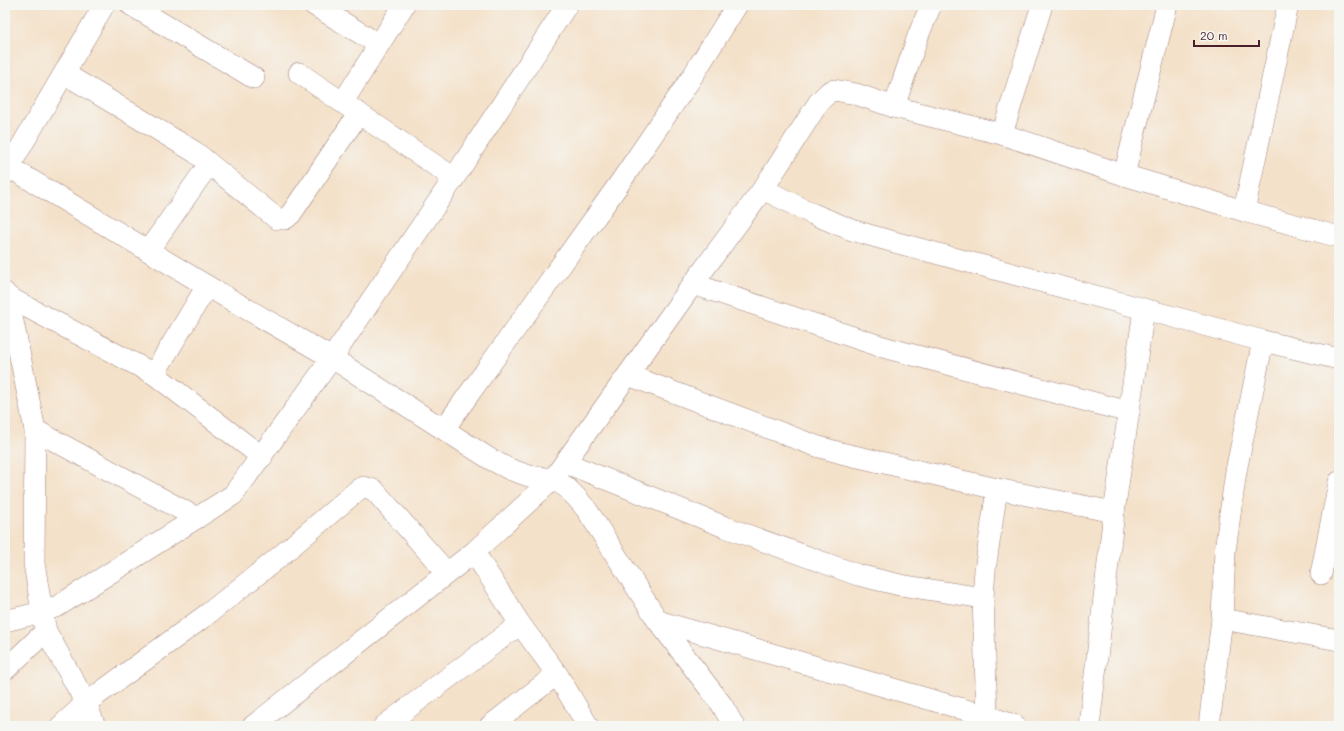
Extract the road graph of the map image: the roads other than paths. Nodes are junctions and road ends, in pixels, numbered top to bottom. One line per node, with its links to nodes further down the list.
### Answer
1 (132, 5): 14 (street)
2 (314, 5): 11 (street)
3 (404, 5): 11 (street)
4 (567, 5): 21 (street)
5 (736, 5): 36 (street)
6 (931, 5): 16 (street)
7 (1042, 5): 17 (street)
8 (1167, 5): 20 (street)
9 (1288, 5): 23 (street)
10 (99, 7): 13 (street)
11 (378, 44): 15 (street)
12 (299, 73): 15 (street)
13 (64, 74): 18 (street); 19 (street)
14 (254, 78)
15 (351, 107): 18 (street); 21 (street)
16 (894, 107): 17 (street); 22 (street)
17 (1002, 134): 20 (street)
18 (209, 164): 25 (street)
19 (7, 170): 25 (street)
20 (1124, 175): 23 (street)
21 (454, 178): 31 (street)
22 (763, 189): 26 (street); 29 (street)
23 (1244, 211): 24 (street)
24 (1339, 238)
25 (148, 251): 27 (street)
26 (693, 284): 34 (street); 35 (street)
27 (207, 286): 31 (street); 33 (street)
28 (6, 295): 33 (street); 37 (street)
29 (1144, 310): 30 (street); 35 (street)
30 (1263, 341): 32 (street); 49 (street)
31 (332, 358): 36 (street); 38 (street)
32 (1339, 359)
33 (154, 374): 38 (street)
34 (628, 375): 39 (street); 42 (street)
35 (1129, 412): 43 (street)
36 (444, 429): 40 (street)
37 (35, 430): 44 (street); 52 (street)
38 (262, 457): 44 (street)
39 (566, 463): 40 (street); 48 (street)
40 (553, 479): 45 (street); 51 (street)
41 (1339, 482): 47 (street)
42 (997, 488): 43 (street); 48 (street)
43 (1114, 512): 67 (street)
44 (197, 518): 52 (street)
45 (474, 552): 46 (street); 53 (street)
46 (447, 572): 57 (street); 61 (street)
47 (1321, 574)
48 (983, 598): 58 (street)
49 (1222, 618): 54 (street); 68 (street)
50 (5, 621): 52 (street)
51 (658, 621): 58 (street); 65 (street)
52 (44, 622): 55 (street); 57 (street)
53 (520, 624): 56 (street); 62 (street)
54 (1339, 640)
55 (5, 670)
56 (557, 674): 63 (street); 64 (street)
57 (86, 703): 59 (street); 60 (street)
58 (987, 716): 66 (street)
59 (62, 726)
60 (95, 726)
61 (253, 726)
62 (384, 726)
63 (490, 726)
64 (588, 726)
65 (734, 726)
66 (1016, 726)
67 (1089, 726)
68 (1209, 726)

